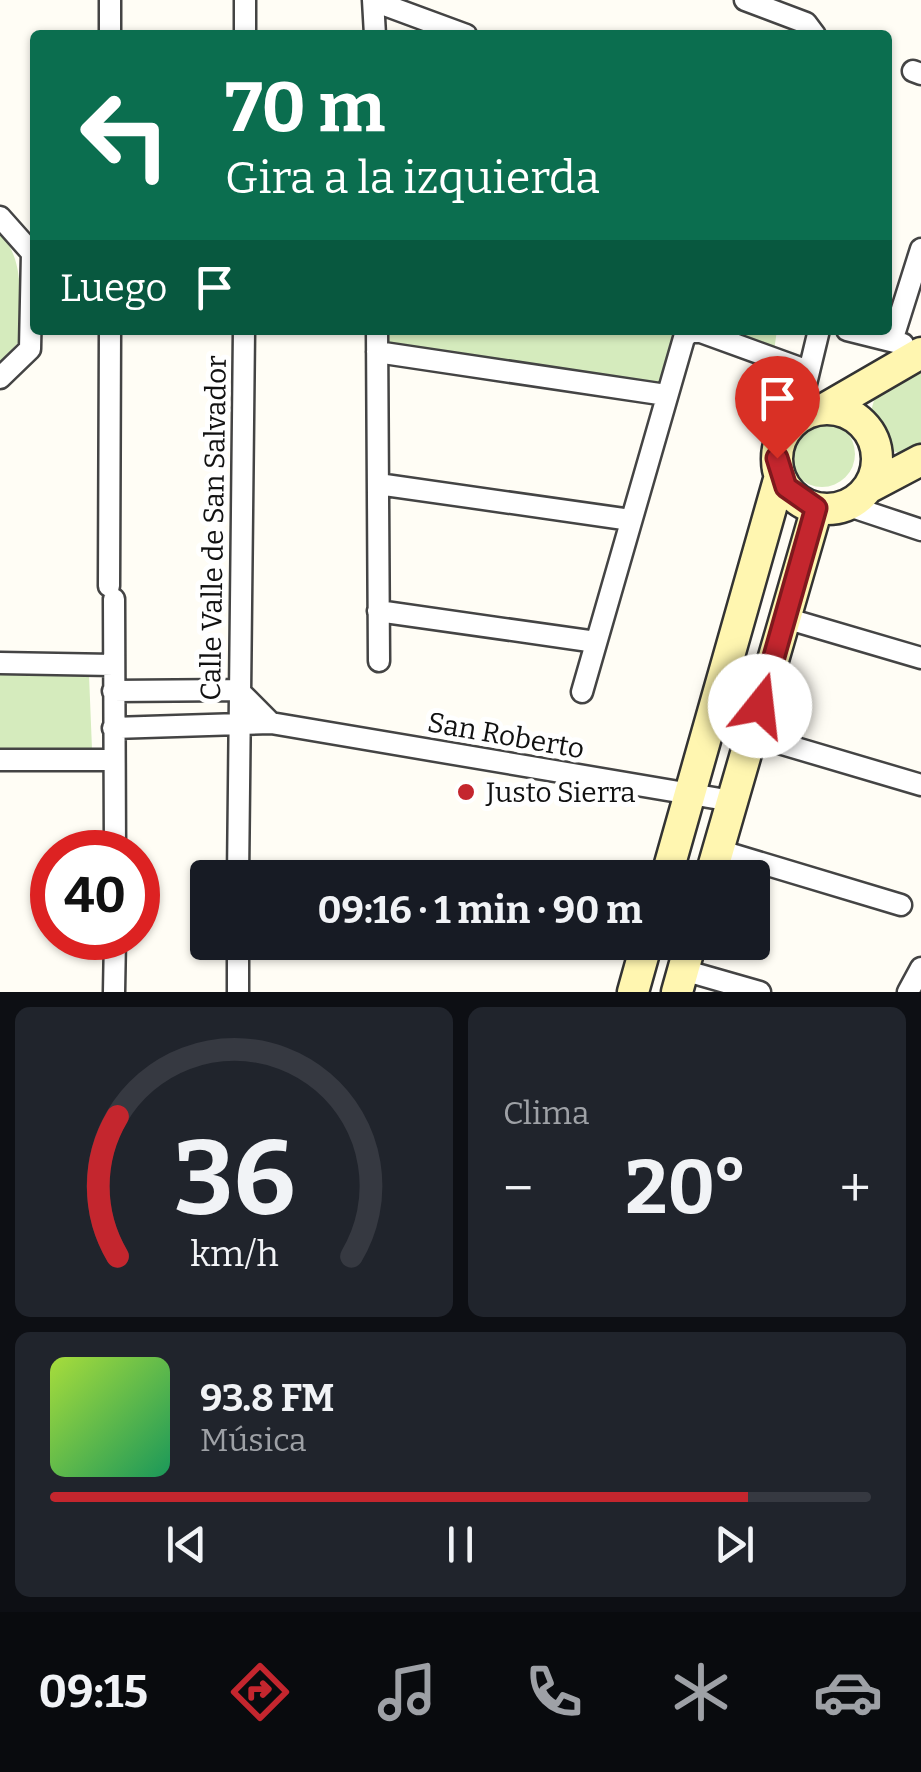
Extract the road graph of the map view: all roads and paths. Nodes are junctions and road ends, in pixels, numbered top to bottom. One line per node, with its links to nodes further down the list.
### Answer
1 (110, 0): 6 (street)
2 (245, 0): 7 (street)
3 (374, 0): 8 (street); 9 (street)
4 (745, 0): 5 (street)
5 (810, 29)
6 (110, 30)
7 (244, 30)
8 (374, 30)
9 (453, 30)
10 (0, 217): 12 (street)
11 (921, 249): 21 (street)
12 (30, 250)
13 (31, 335): 25 (street)
14 (110, 335): 40 (street)
15 (244, 335): 42 (street, Calle Valle de San Salvador)
16 (377, 335): 23 (street)
17 (687, 335): 26 (street)
18 (699, 335): 24 (street)
19 (818, 335): 24 (street)
20 (867, 335): 21 (street)
21 (892, 341): 22 (street)
22 (921, 351): 27 (street)
23 (378, 352): 26 (street); 30 (street)
24 (808, 371): 27 (street)
25 (0, 378)
26 (666, 394): 32 (street)
27 (812, 412): 29 (street); 31 (street)
28 (921, 460): 31 (street)
29 (780, 476): 31 (street); 53 (street)
30 (378, 484): 32 (street); 34 (street)
31 (843, 501): 33 (street); 35 (street)
32 (631, 520): 36 (street)
33 (921, 530)
34 (378, 611): 36 (street); 38 (street)
35 (786, 618): 37 (street); 49 (street)
36 (596, 642): 44 (street)
37 (921, 658)
38 (379, 661)
39 (0, 663): 40 (street)
40 (113, 665): 43 (street)
41 (206, 690): 42 (street); 43 (street); 48 (street)
42 (238, 690): 45 (street); 46 (street, Calle Valle de San Salvador)
43 (113, 691): 47 (street)
44 (582, 692)
45 (271, 724): 46 (street, San Roberto); 53 (street, San Roberto)
46 (238, 727): 48 (street, San Roberto); 56 (street, Calle Valle de San Salvador)
47 (113, 728): 48 (street, San Roberto); 51 (street)
48 (206, 728)
49 (752, 734): 52 (street); 54 (street)
50 (0, 760): 51 (street)
51 (114, 760): 55 (street)
52 (921, 785)
53 (690, 794): 54 (street, San Roberto); 57 (street)
54 (732, 801): 58 (street)
55 (114, 830)
56 (238, 860)
57 (671, 860)
58 (715, 860)
59 (770, 876): 60 (street)
60 (901, 905)
61 (114, 960): 66 (street)
62 (238, 960): 67 (street)
63 (643, 960): 68 (street)
64 (684, 968): 69 (street)
65 (921, 968): 70 (street)
66 (114, 992)
67 (238, 992)
68 (633, 992)
69 (760, 992)
70 (908, 992)

